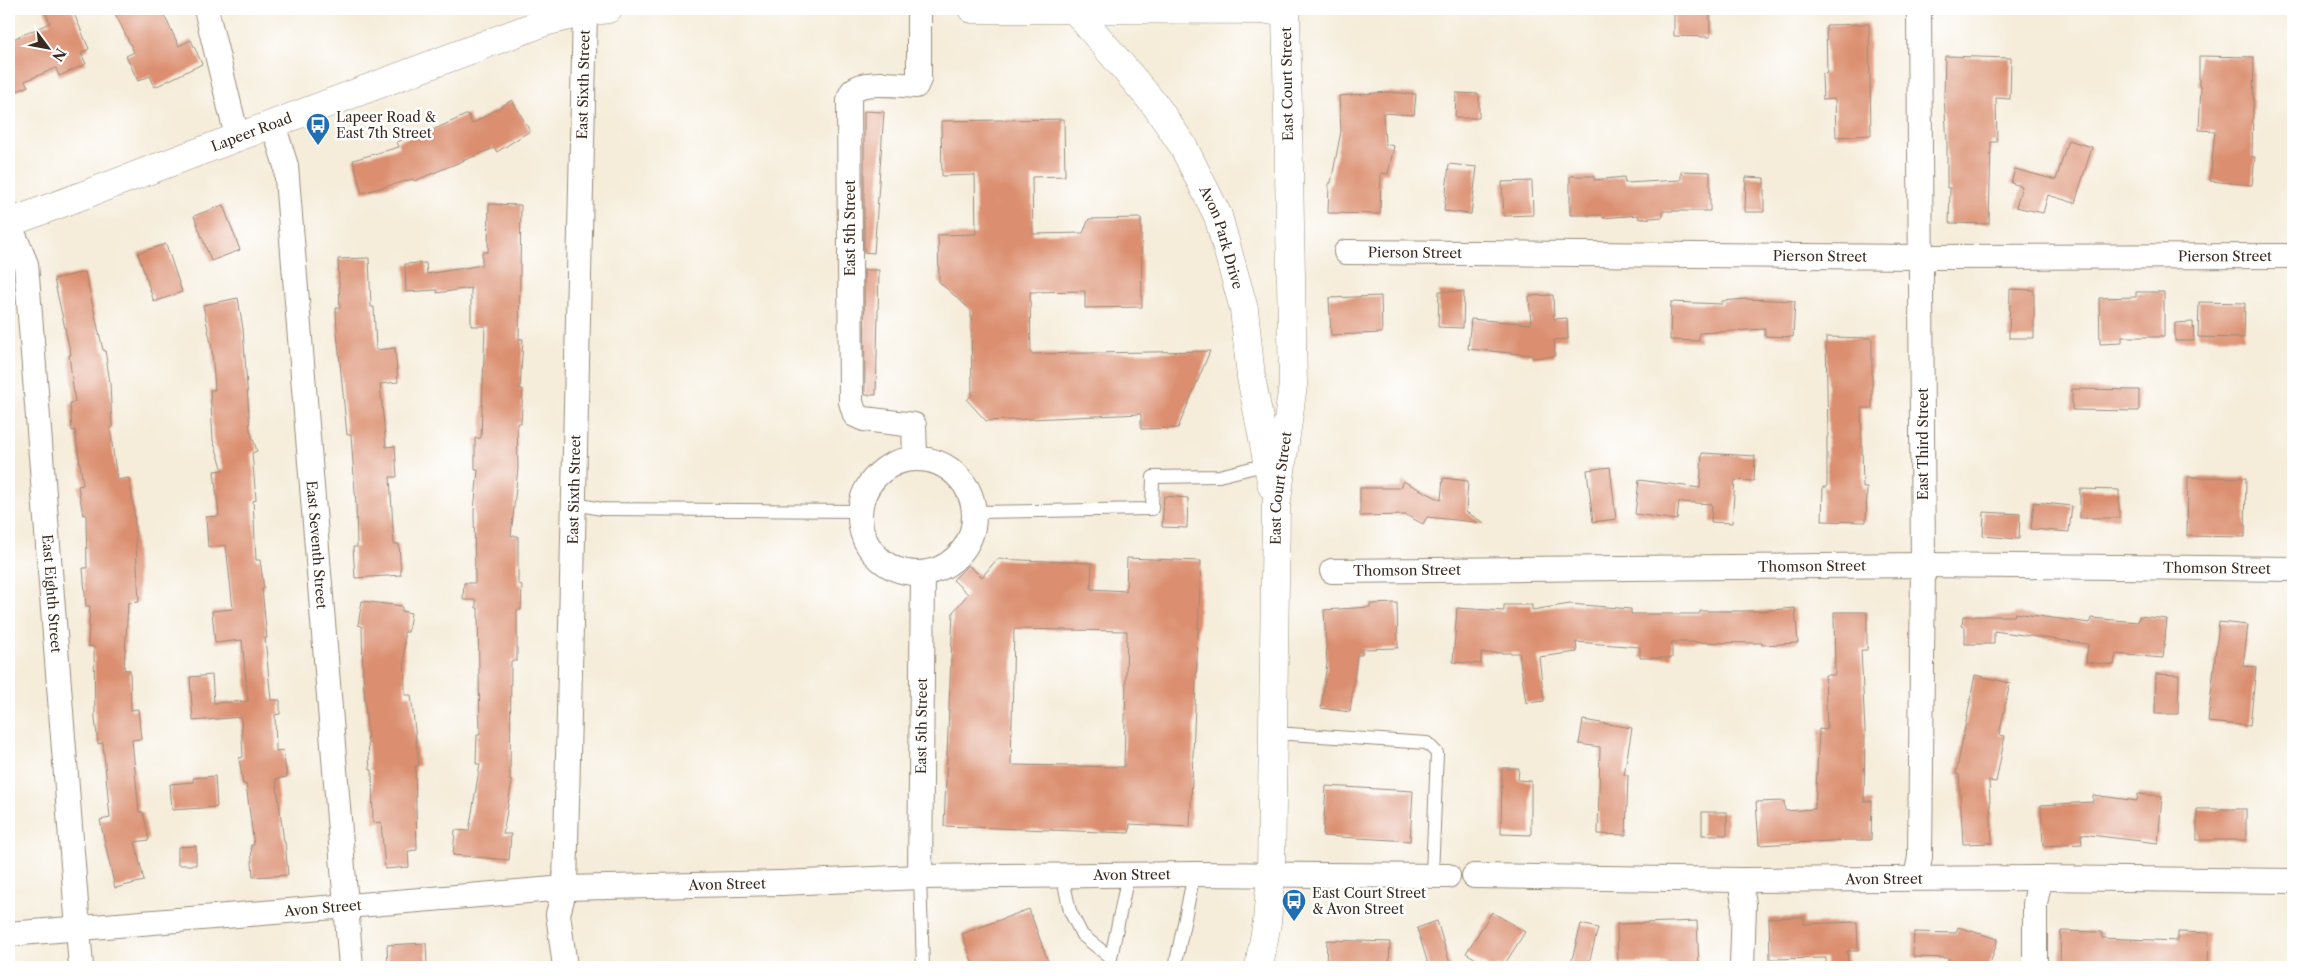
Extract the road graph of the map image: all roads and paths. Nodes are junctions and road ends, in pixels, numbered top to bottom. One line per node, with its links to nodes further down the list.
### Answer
1 (206, 9): 9 (street)
2 (919, 9): 16 (street, East 5th Street)
3 (972, 9): 6 (main road)
4 (1919, 9): 13 (street, East Third Street)
5 (593, 10): 8 (main road, Lapeer Road); 18 (street, East Sixth Street)
6 (1075, 10): 7 (main road); 15 (main road, Avon Park Drive)
7 (1286, 10): 14 (main road, East Court Street)
8 (273, 124): 9 (main road, Lapeer Road); 39 (street, East Seventh Street)
9 (237, 137): 10 (main road, Lapeer Road)
10 (9, 223): 40 (street, East Eighth Street)
11 (1346, 252): 13 (street, Pierson Street)
12 (2293, 256): 13 (street, Pierson Street)
13 (1922, 257): 22 (street, East Third Street)
14 (1292, 353): 15 (main road); 19 (main road, East Court Street)
15 (1248, 354): 17 (main road, Avon Park Drive)
16 (915, 457): 20 (street); 21 (street)
17 (1268, 464): 19 (main road, Avon Park Drive); 21 (lane)
18 (575, 504): 20 (lane); 38 (street, East Sixth Street)
19 (1276, 507): 26 (main road, East Court Street)
20 (861, 511): 25 (street)
21 (976, 512): 25 (street)
22 (1923, 565): 23 (street, Thomson Street); 24 (street, Thomson Street); 34 (street, East Third Street)
23 (2293, 568)
24 (1332, 571)
25 (923, 574): 33 (street, East 5th Street)
26 (1274, 733): 28 (main road, East Court Street); 30 (lane)
27 (1194, 874): 28 (street, Avon Street); 29 (street, Avon Street); 47 (lane)
28 (1272, 874): 30 (street, Avon Street); 48 (main road, East Court Street)
29 (1128, 875): 31 (street, Avon Street); 42 (lane)
30 (1440, 875)
31 (1062, 876): 33 (street, Avon Street); 42 (lane)
32 (1474, 876): 36 (street, Avon Street)
33 (920, 877): 38 (street, Avon Street); 46 (lane)
34 (1916, 878): 35 (street, Avon Street); 36 (street, Avon Street)
35 (2040, 878): 37 (street, Avon Street); 50 (street)
36 (1740, 880): 49 (street)
37 (2293, 881)
38 (565, 888): 39 (street, Avon Street); 45 (street, East Sixth Street)
39 (346, 907): 40 (street, Avon Street); 44 (street, East Seventh Street)
40 (78, 929): 41 (street, Avon Street); 43 (street, East Eighth Street)
41 (9, 934)
42 (1110, 963)
43 (81, 967)
44 (351, 967)
45 (565, 967)
46 (923, 967)
47 (1175, 967)
48 (1259, 967)
49 (1742, 967)
50 (2035, 967)

